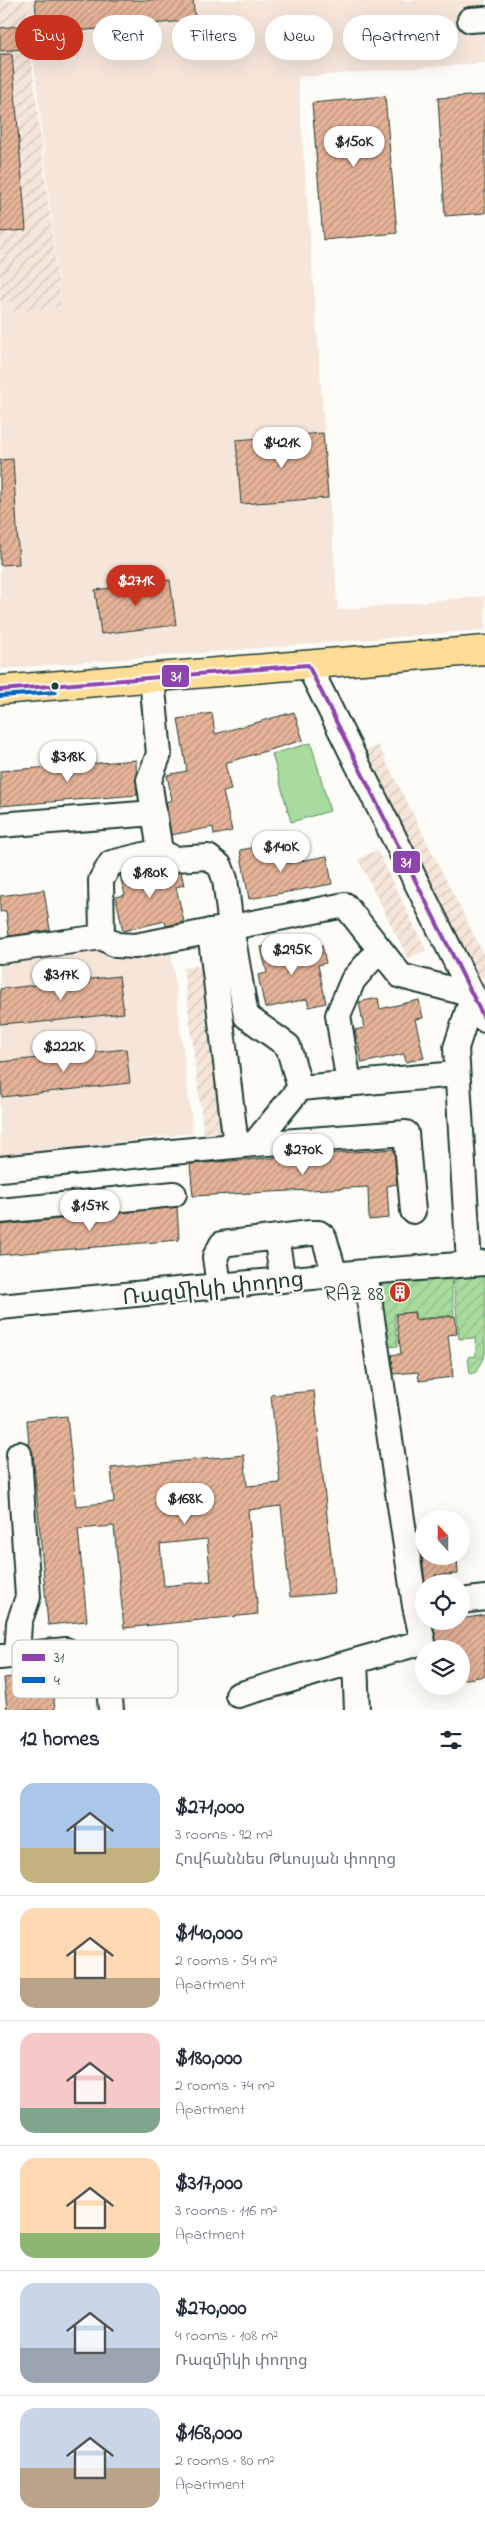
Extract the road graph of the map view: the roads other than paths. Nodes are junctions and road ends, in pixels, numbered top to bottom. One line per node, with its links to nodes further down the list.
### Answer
1 (485, 650): 3 (main road)
2 (485, 665): 3 (main road)
3 (311, 671): 4 (main road); 14 (street)
4 (153, 685): 5 (main road); 6 (main road); 7 (street)
5 (0, 690)
6 (0, 704)
7 (154, 813): 8 (street); 9 (street)
8 (0, 825)
9 (160, 851): 10 (street); 11 (street)
10 (220, 929): 11 (street); 12 (street); 18 (street); 19 (street)
11 (102, 937): 13 (street)
12 (380, 948): 14 (street); 17 (street)
13 (0, 951)
14 (473, 995): 15 (street); 16 (street)
15 (485, 1020)
16 (456, 1074): 17 (street); 25 (street)
17 (349, 1084): 18 (street)
18 (300, 1088): 19 (street)
19 (245, 1144): 20 (street); 23 (street)
20 (0, 1169)
21 (174, 1194): 22 (street)
22 (0, 1211)
23 (413, 1211)
24 (276, 1237): 27 (street); 28 (street); 29 (street)
25 (477, 1263): 26 (street, Ռազմիկի փողոց)
26 (365, 1272): 27 (street, Ռազմիկի փողոց); 32 (street)
27 (335, 1275): 28 (street, Ռազմիկի փողոց)
28 (283, 1280): 29 (street, Ռազմիկի փողոց)
29 (219, 1286): 30 (street, Ռազմիկի փողոց)
30 (0, 1307)
31 (19, 1454): 36 (street)
32 (415, 1581)
33 (485, 1598): 34 (street)
34 (470, 1600)
35 (422, 1630): 39 (street)
36 (14, 1640)
37 (12, 1645): 38 (street)
38 (8, 1657)
39 (354, 1661): 40 (street); 41 (street)
40 (238, 1695)
41 (357, 1710)

